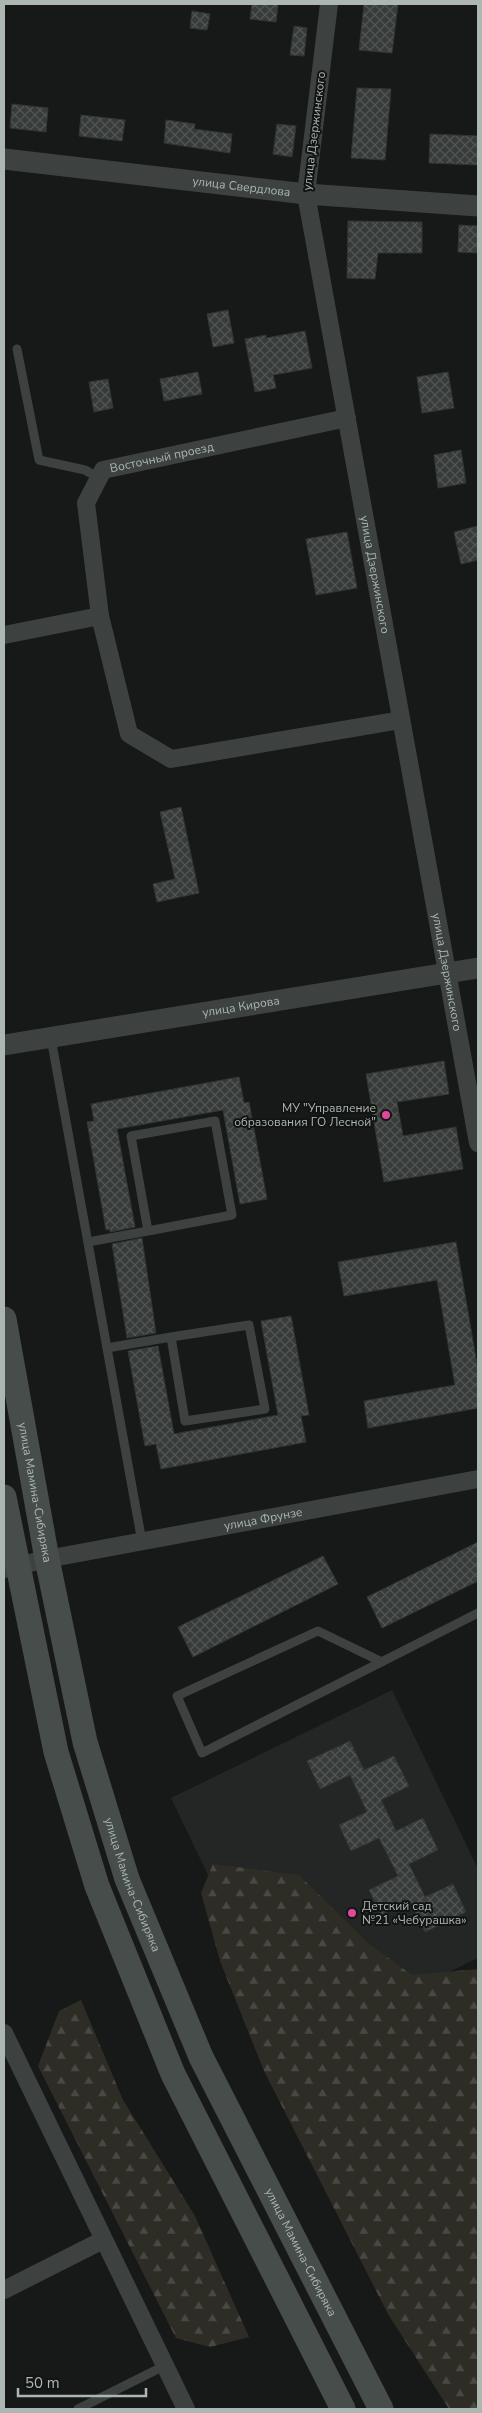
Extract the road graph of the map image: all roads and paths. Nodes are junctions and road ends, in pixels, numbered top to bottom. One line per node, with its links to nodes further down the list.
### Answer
1 (329, 4): 3 (street, улица Дзержинского)
2 (4, 160): 3 (street, улица Свердлова)
3 (306, 194): 4 (street, улица Свердлова); 6 (street, улица Дзержинского)
4 (478, 206)
5 (17, 349): 7 (lane)
6 (347, 418): 7 (street, Восточный проезд); 10 (street, улица Дзержинского)
7 (99, 478): 8 (street, Восточный проезд)
8 (100, 616): 9 (street); 10 (street, Восточный проезд)
9 (4, 635)
10 (401, 720): 12 (street, улица Дзержинского)
11 (478, 968): 12 (street, улица Кирова)
12 (447, 974): 13 (street, улица Кирова); 15 (street, улица Дзержинского)
13 (51, 1037): 14 (street, улица Кирова); 17 (lane)
14 (4, 1045)
15 (478, 1143)
16 (148, 1230): 16 (lane); 17 (lane)
17 (88, 1242): 20 (lane)
18 (4, 1319): 24 (main road, улица Мамина-Сибиряка)
19 (171, 1337): 19 (lane); 20 (lane)
20 (107, 1348): 23 (lane)
21 (478, 1479): 23 (street, улица Фрунзе)
22 (4, 1497): 25 (main road)
23 (142, 1542): 24 (street, улица Фрунзе)
24 (47, 1559): 25 (street, улица Фрунзе); 35 (main road, улица Мамина-Сибиряка)
25 (10, 1568): 34 (main road)
26 (478, 1613): 27 (lane)
27 (382, 1662): 27 (lane)
28 (4, 2034): 29 (street)
29 (103, 2240): 30 (street); 31 (street)
30 (4, 2290)
31 (164, 2366): 32 (lane); 33 (street)
32 (78, 2409)
33 (186, 2409)
34 (343, 2409)
35 (381, 2409)

